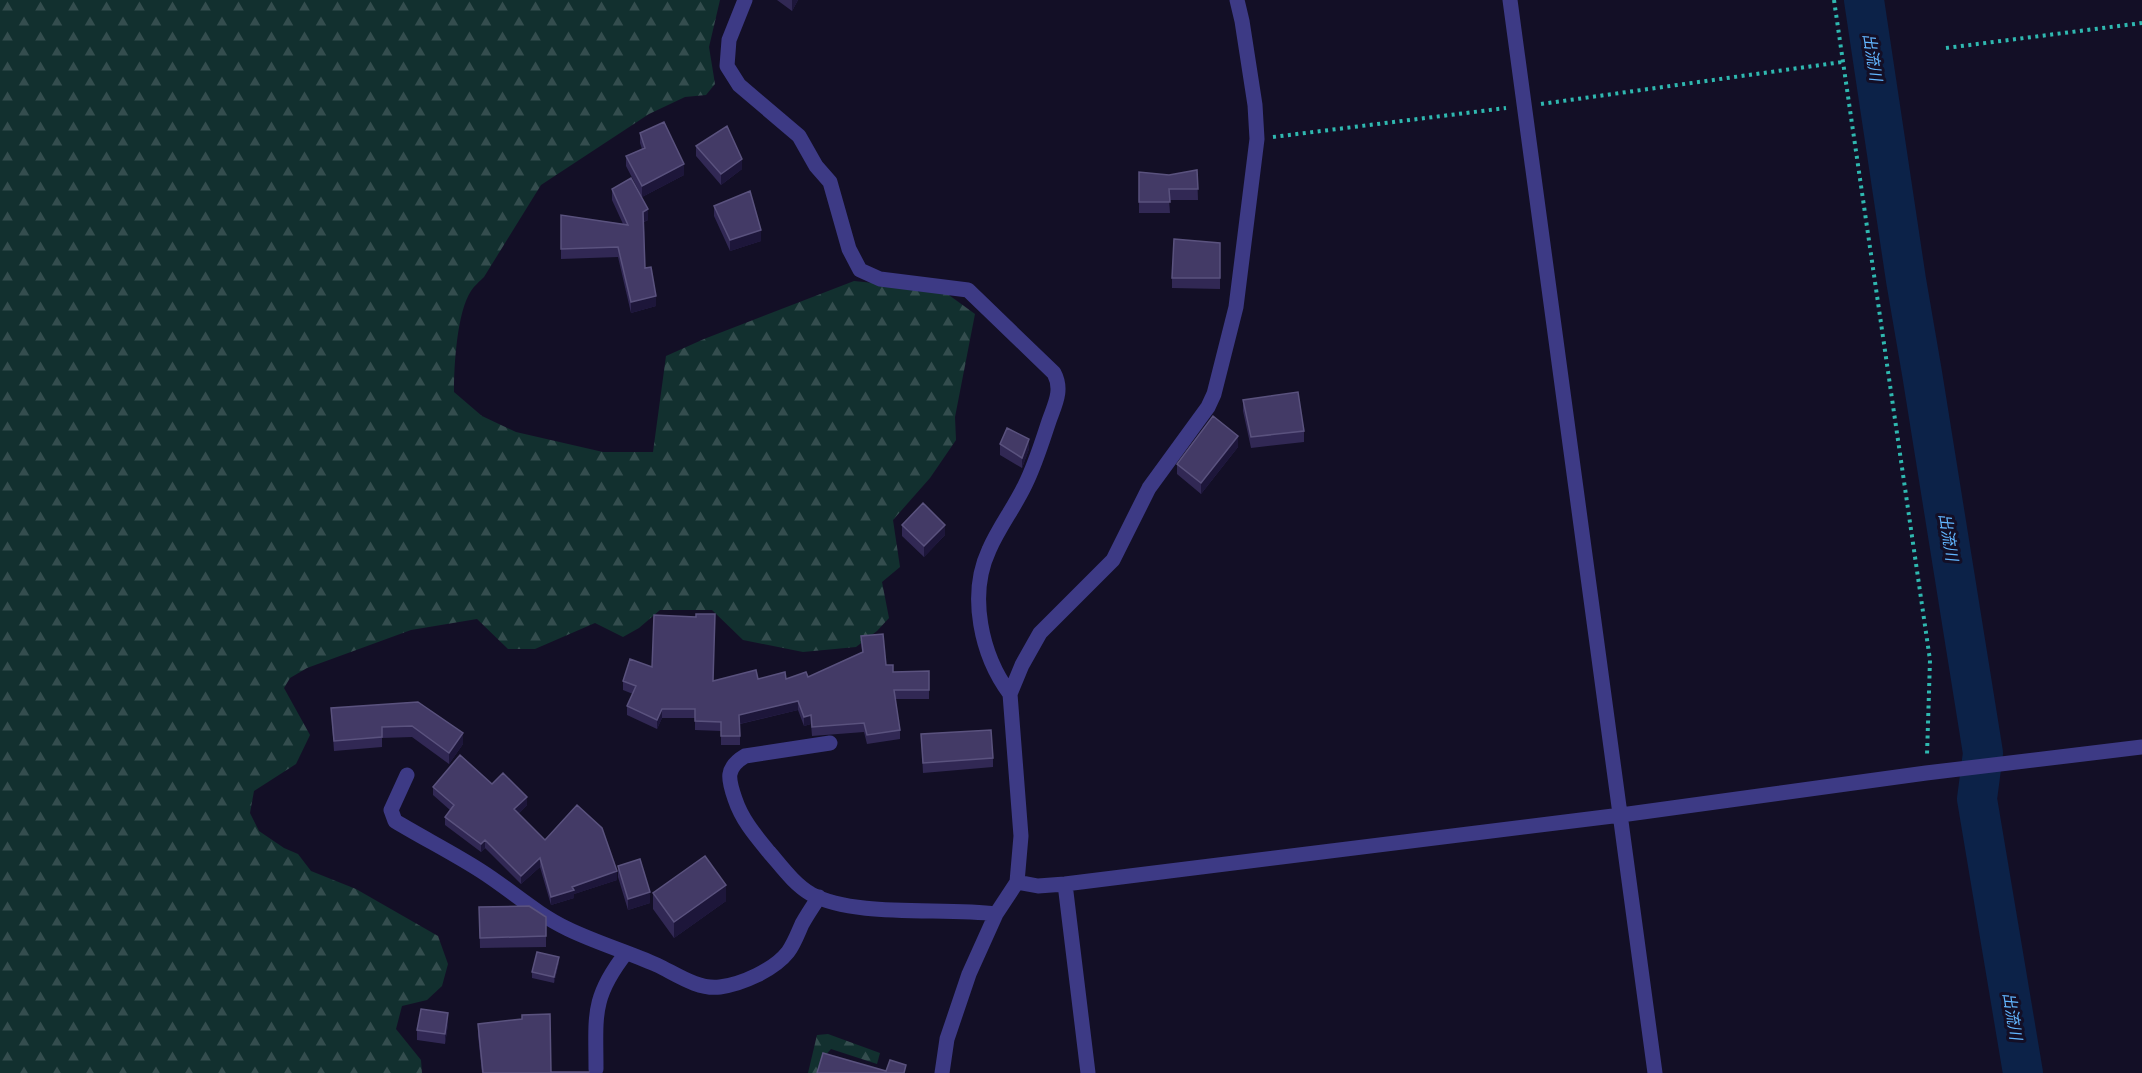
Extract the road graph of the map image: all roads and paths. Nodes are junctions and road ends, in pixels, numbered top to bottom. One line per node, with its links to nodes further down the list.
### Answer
1 (745, 0): 10 (street)
2 (1237, 0): 9 (street)
3 (1510, 0): 8 (street)
4 (1834, 0): 7 (path)
5 (2142, 23): 6 (path)
6 (1946, 48)
7 (1842, 62): 8 (path); 13 (path)
8 (1525, 106): 9 (path); 15 (street)
9 (1257, 139): 10 (street)
10 (1010, 694): 16 (street)
11 (830, 743): 18 (street)
12 (2142, 747): 13 (street)
13 (1932, 772): 15 (street)
14 (407, 775): 20 (street)
15 (1621, 815): 17 (street); 24 (street)
16 (1017, 882): 17 (street); 19 (street)
17 (1065, 884): 23 (street)
18 (819, 897): 19 (street); 20 (street)
19 (996, 914): 22 (street)
20 (626, 953): 21 (street)
21 (596, 1070)
22 (942, 1073)
23 (1088, 1073)
24 (1656, 1073)

